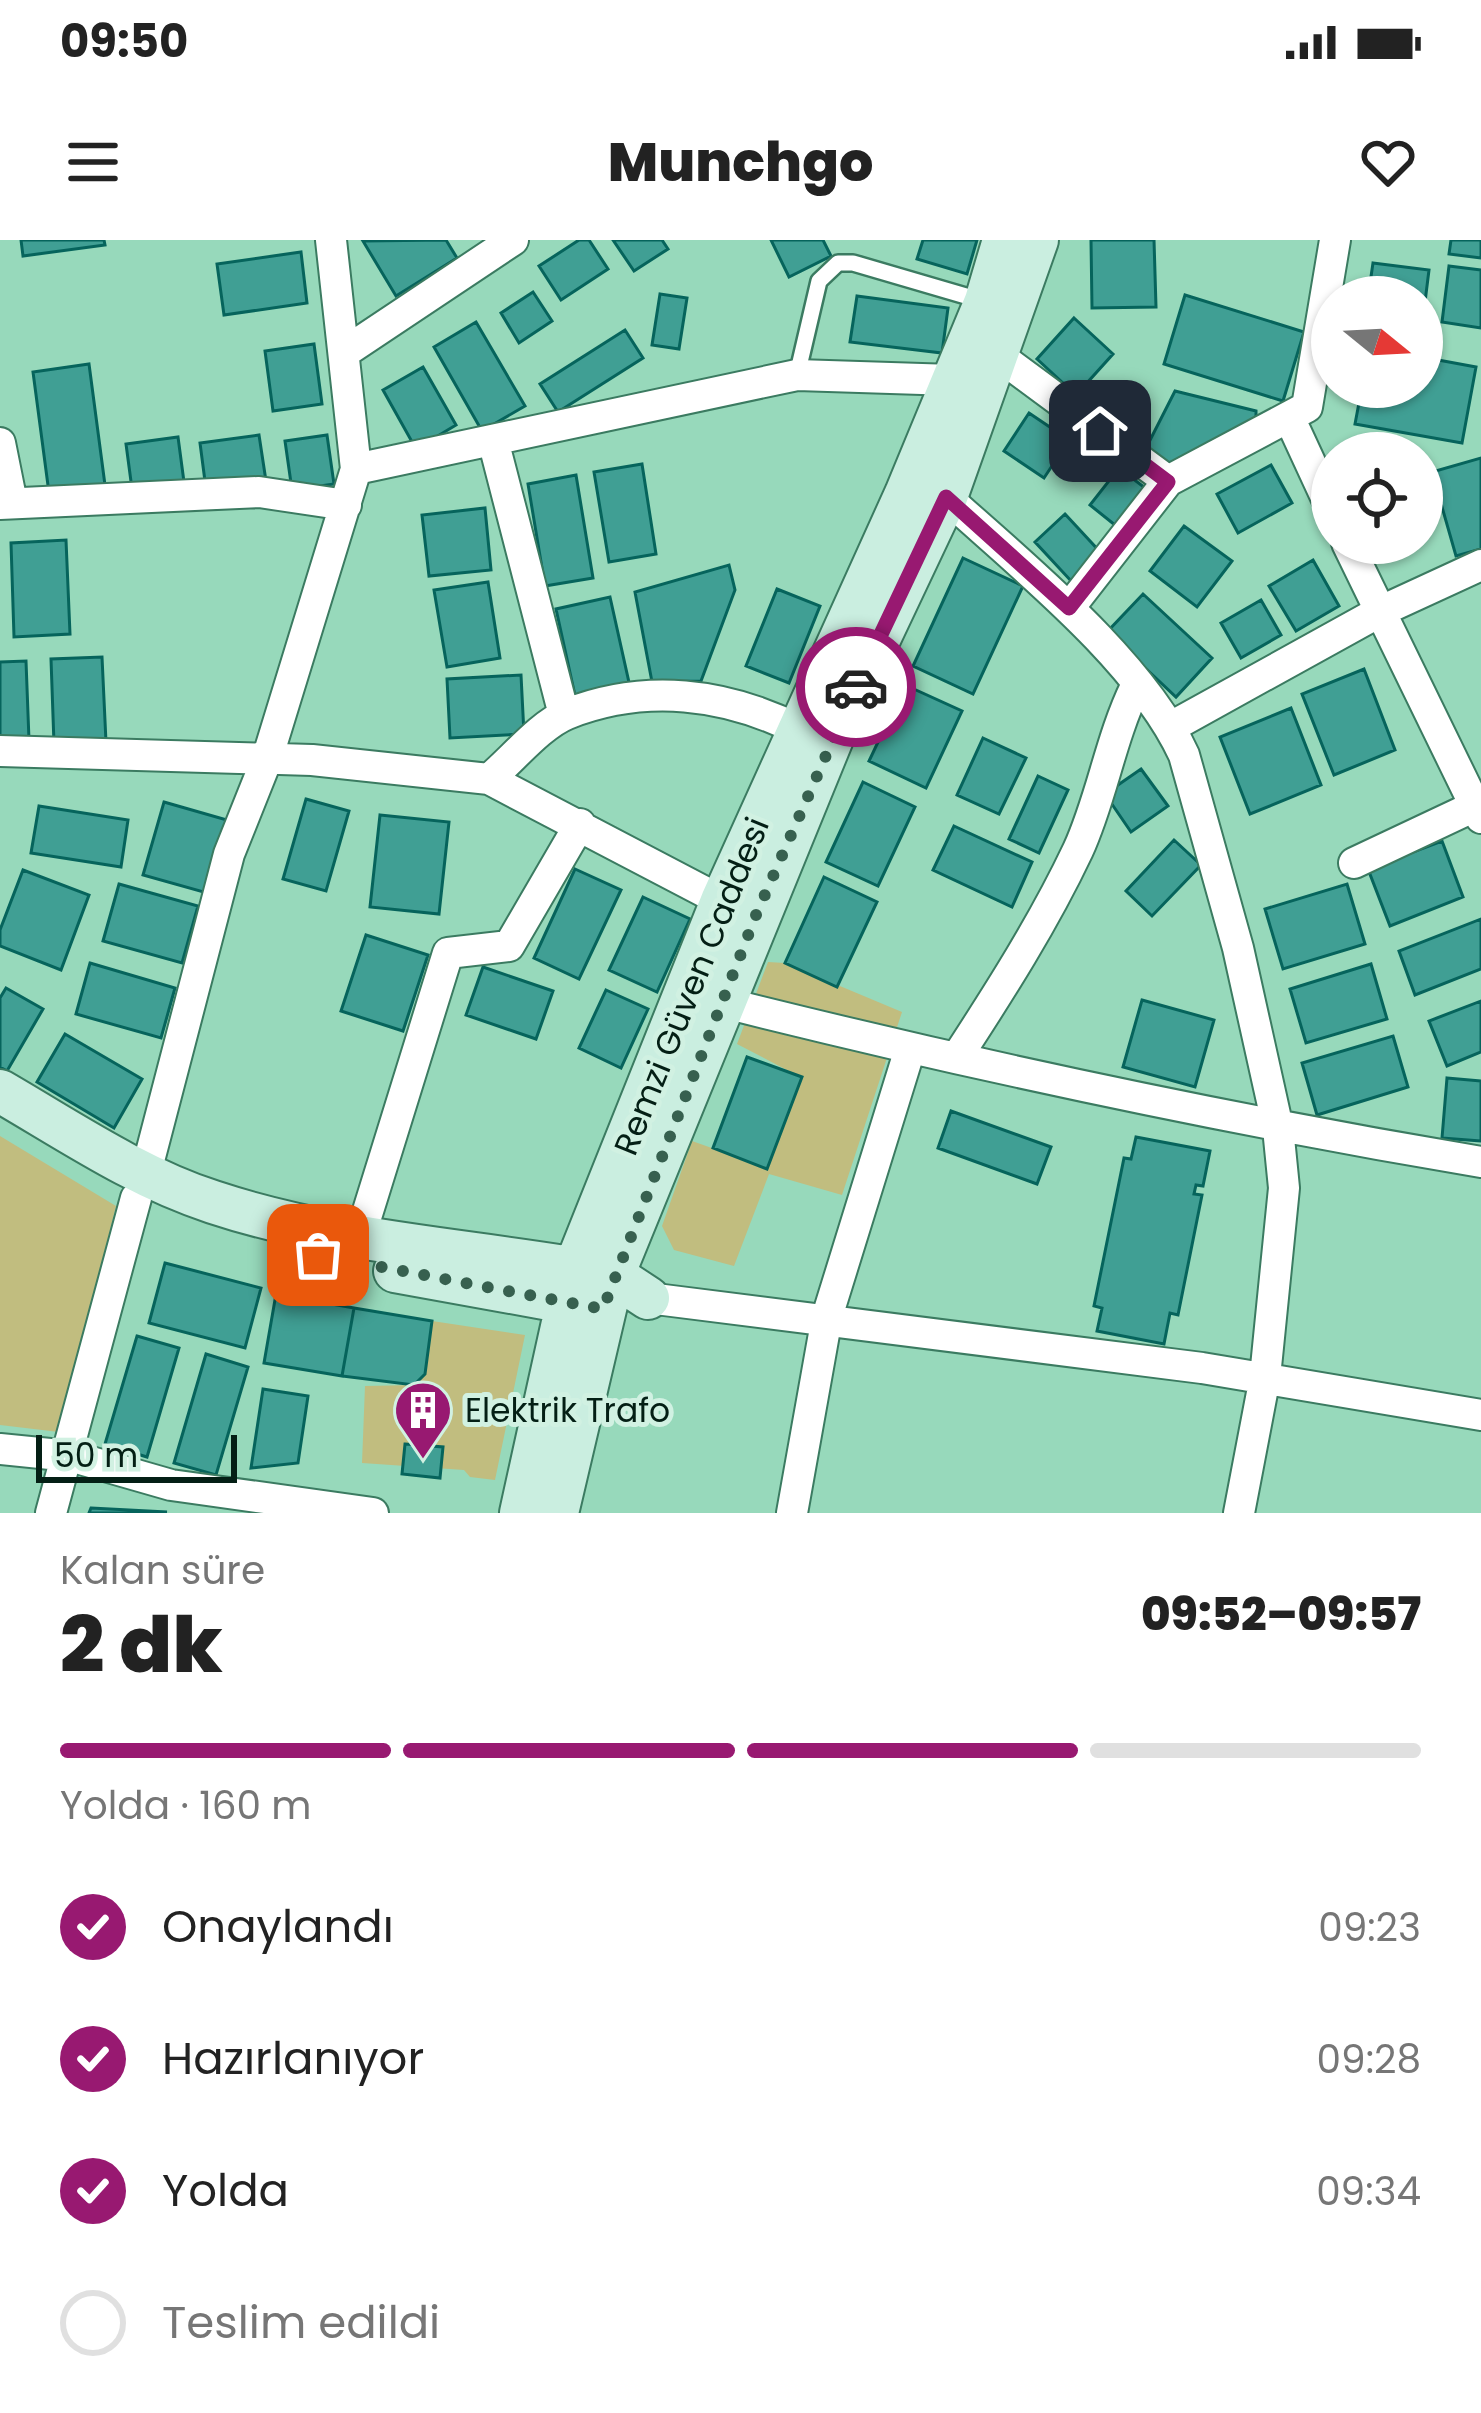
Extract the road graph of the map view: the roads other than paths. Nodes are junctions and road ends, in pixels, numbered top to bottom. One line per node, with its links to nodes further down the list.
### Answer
1 (331, 240): 7 (street)
2 (513, 240): 7 (street)
3 (1004, 240): 6 (main road, Remzi Güven Caddesi)
4 (1037, 240): 8 (main road, Remzi Güven Caddesi)
5 (1335, 240): 11 (street)
6 (986, 302): 9 (lane); 10 (main road, Remzi Güven Caddesi)
7 (345, 352): 15 (street)
8 (998, 356): 16 (street); 17 (main road, Remzi Güven Caddesi)
9 (797, 375): 10 (street); 12 (street)
10 (953, 380): 27 (main road, Remzi Güven Caddesi)
11 (1289, 417): 14 (street); 16 (street)
12 (493, 440): 15 (street); 25 (street)
13 (0, 443): 18 (street)
14 (1311, 465)
15 (356, 469): 19 (street)
16 (1168, 482): 22 (street)
17 (946, 497): 22 (street); 35 (main road, Remzi Güven Caddesi)
18 (6, 504): 19 (street)
19 (346, 505): 29 (street)
20 (1357, 564): 23 (street)
21 (1481, 565): 23 (street)
22 (1069, 608): 24 (street)
23 (1379, 612): 26 (street); 31 (street)
24 (1136, 686): 26 (street); 37 (street)
25 (564, 715): 27 (street); 30 (street)
26 (1172, 727): 40 (street)
27 (799, 730): 34 (main road, Remzi Güven Caddesi)
28 (0, 751): 29 (street)
29 (267, 759): 30 (street); 42 (street)
30 (489, 779): 32 (street)
31 (1478, 812): 33 (street)
32 (580, 824): 34 (street); 43 (street)
33 (1354, 863)
34 (722, 902): 44 (main road, Remzi Güven Caddesi)
35 (721, 1002): 36 (street); 44 (main road, Remzi Güven Caddesi)
36 (910, 1049): 37 (street); 45 (street)
37 (957, 1058): 40 (street)
38 (0, 1091): 42 (main road)
39 (0, 1120): 42 (main road)
40 (1278, 1128): 41 (street); 46 (street)
41 (1481, 1162)
42 (141, 1187): 43 (main road); 44 (main road); 49 (street)
43 (359, 1240): 44 (main road)
44 (601, 1290): 45 (street); 53 (main road); 54 (main road)
45 (827, 1317): 46 (street); 55 (street)
46 (1264, 1377): 47 (street); 56 (street)
47 (1481, 1415)
48 (0, 1449): 49 (street)
49 (70, 1456): 50 (street); 51 (street)
50 (272, 1506): 52 (street)
51 (51, 1513)
52 (373, 1513)
53 (521, 1513)
54 (557, 1513)
55 (792, 1513)
56 (1239, 1513)

